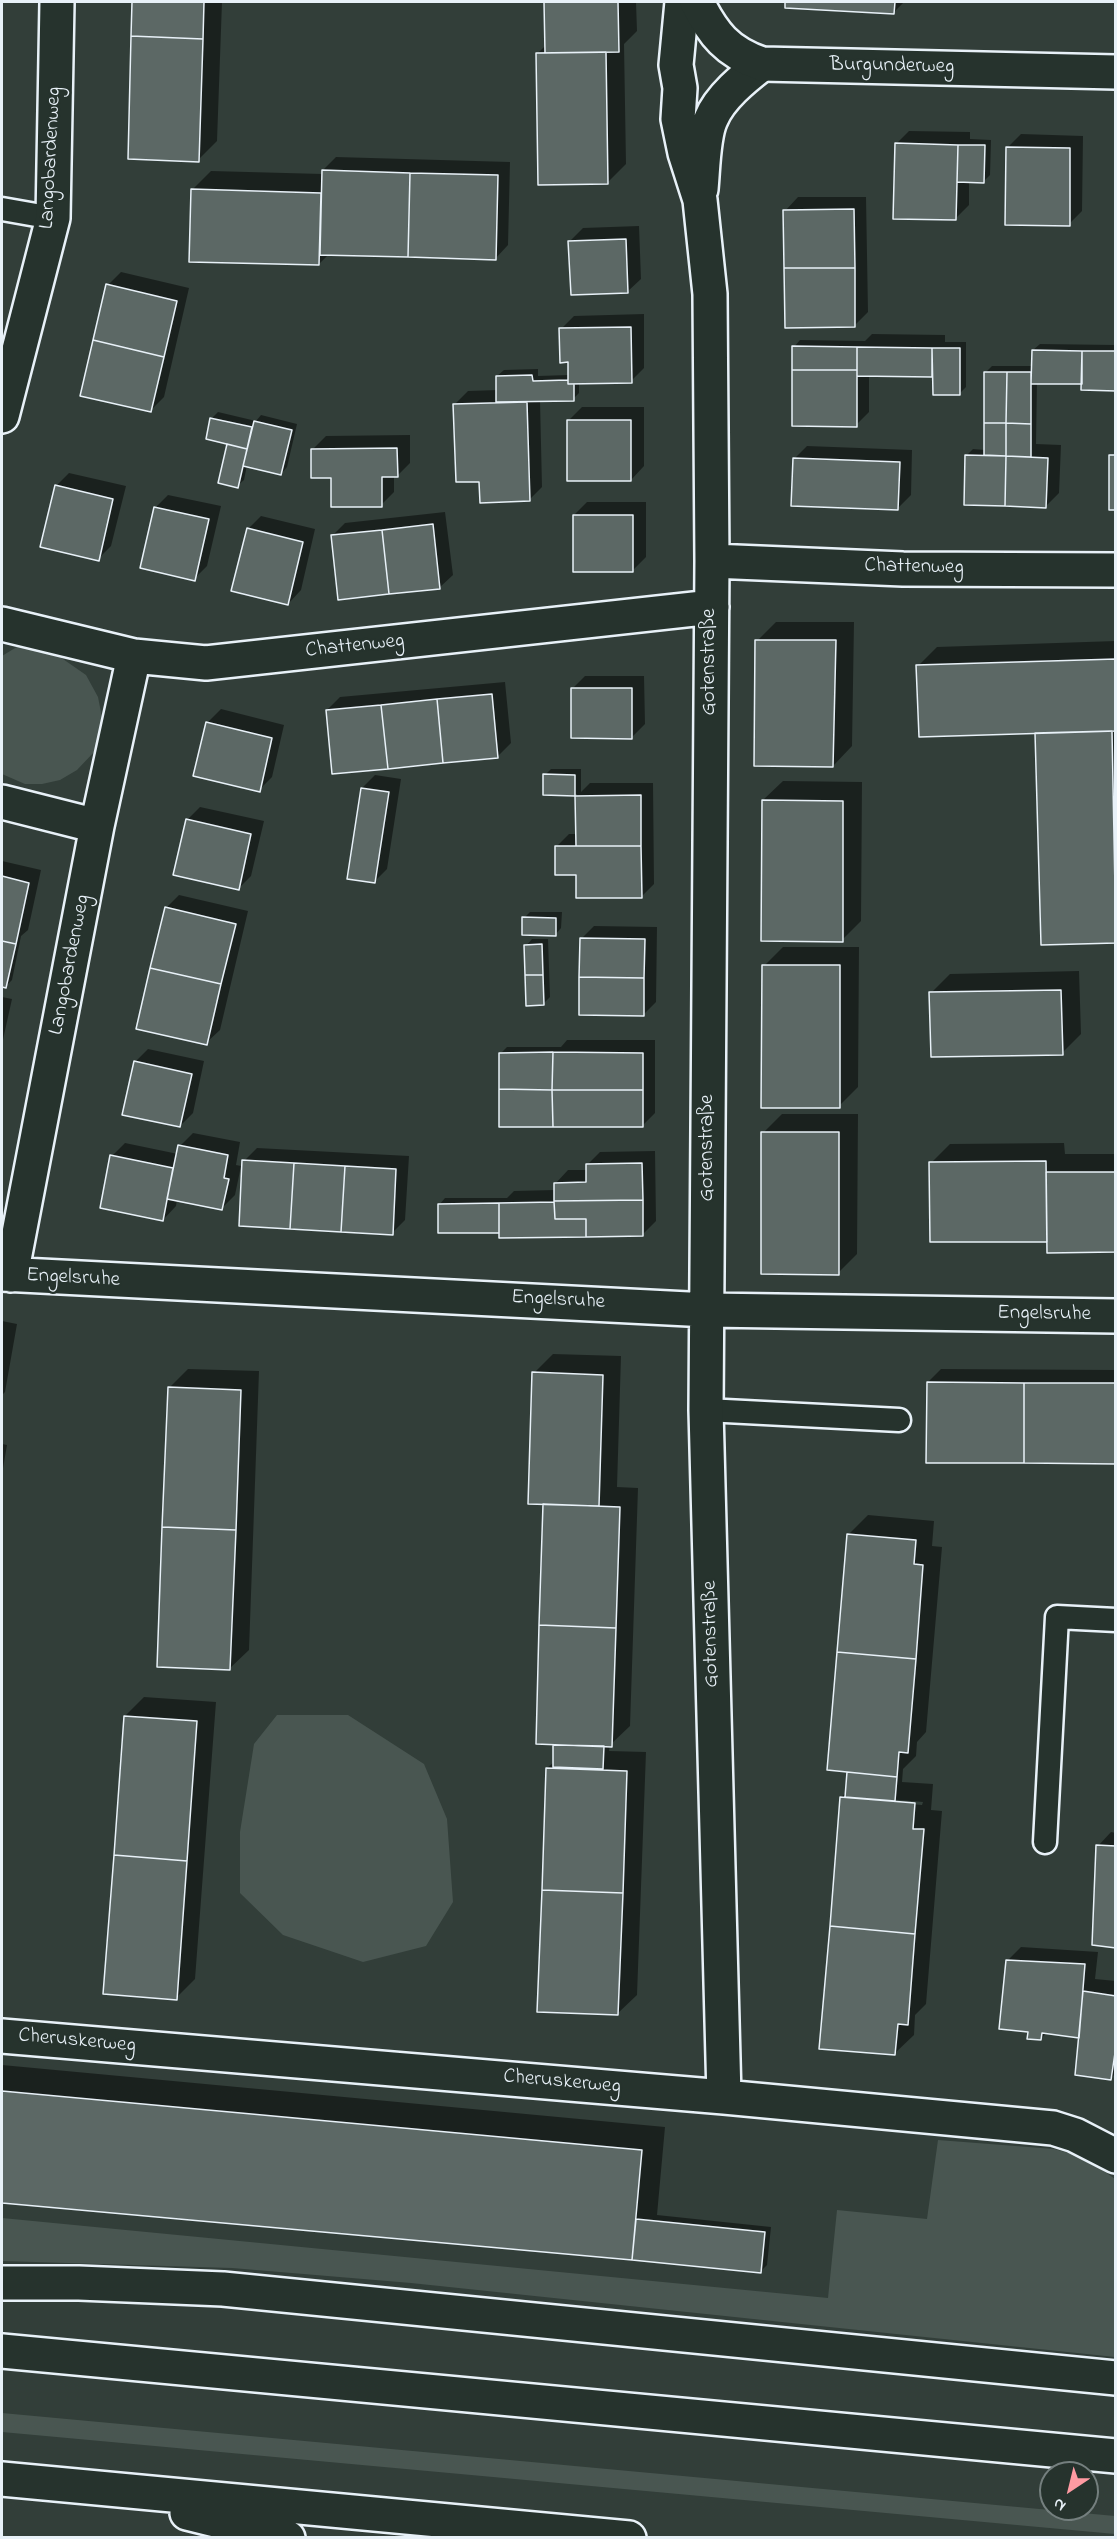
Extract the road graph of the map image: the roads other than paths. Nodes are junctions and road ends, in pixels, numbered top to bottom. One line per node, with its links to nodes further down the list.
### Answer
1 (57, 2): 8 (main road, Langobardenweg)
2 (682, 2): 6 (main road, Gotenstraße)
3 (697, 2): 4 (main road, Burgunderweg)
4 (762, 64): 5 (main road, Burgunderweg); 6 (main road, Gotenstraße)
5 (1116, 72)
6 (700, 200): 10 (main road, Gotenstraße)
7 (2, 208): 8 (lane)
8 (53, 218): 9 (main road, Langobardenweg)
9 (2, 416)
10 (712, 561): 11 (main road, Chattenweg); 12 (main road, Gotenstraße)
11 (1116, 570)
12 (712, 607): 14 (main road, Chattenweg); 18 (main road, Gotenstraße)
13 (2, 624): 14 (main road, Chattenweg)
14 (134, 656): 16 (main road, Langobardenweg)
15 (2, 802): 16 (main road)
16 (97, 826): 17 (main road, Langobardenweg)
17 (6, 1275): 18 (main road, Engelsruhe)
18 (708, 1310): 19 (main road, Engelsruhe); 20 (main road, Gotenstraße)
19 (1116, 1316)
20 (706, 1410): 21 (lane); 25 (main road, Gotenstraße)
21 (899, 1420)
22 (1116, 1620): 23 (lane)
23 (1045, 1842)
24 (2, 2036): 25 (main road, Cheruskerweg)
25 (724, 2097): 26 (main road, Cheruskerweg)
26 (1116, 2156)
27 (2, 2283): 29 (main road)
28 (2, 2351): 30 (main road)
29 (1116, 2378)
30 (1116, 2457)
31 (2, 2479): 32 (main road)
32 (77, 2486): 33 (main road); 34 (main road)
33 (288, 2538)
34 (630, 2538)

